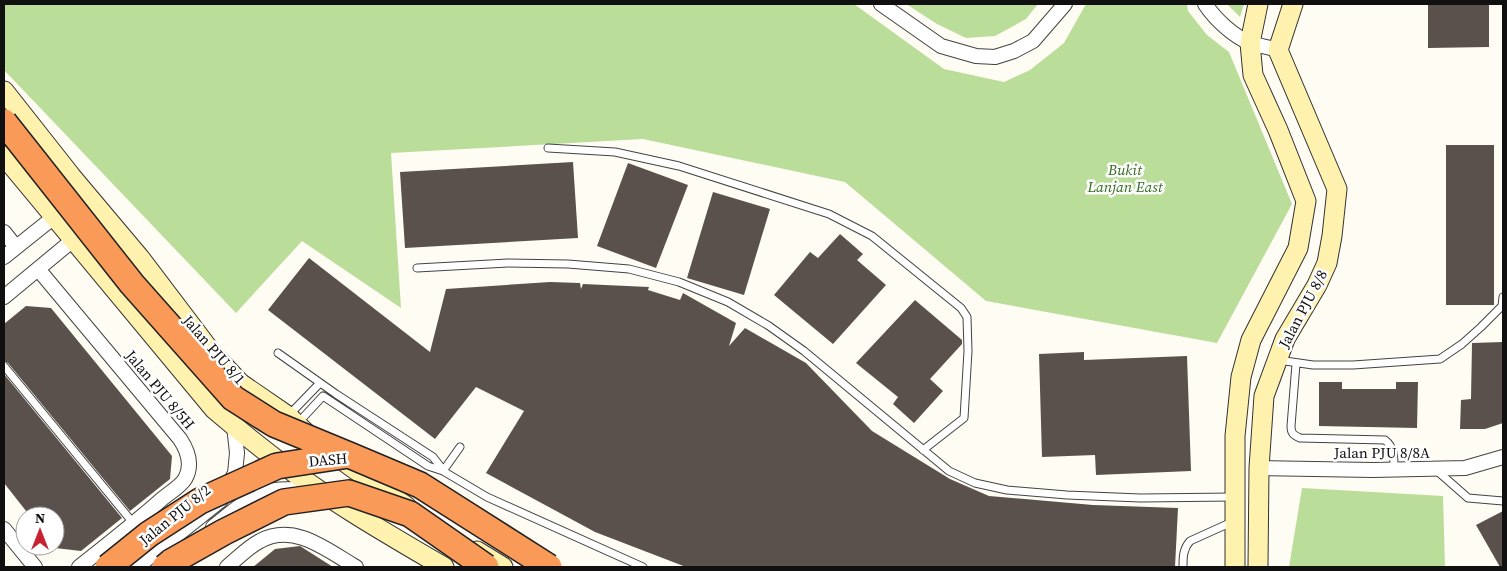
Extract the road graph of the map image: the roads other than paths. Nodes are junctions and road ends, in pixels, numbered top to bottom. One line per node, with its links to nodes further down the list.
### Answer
1 (882, 4): 2 (street)
2 (1065, 4)
3 (1205, 4): 6 (street)
4 (1258, 4): 6 (main road, Jalan PJU 8/8)
5 (1293, 4): 7 (main road)
6 (1250, 43): 7 (street); 36 (main road, Jalan PJU 8/8)
7 (1278, 50): 22 (main road, Jalan PJU 8/8)
8 (4, 91): 25 (main road, Jalan PJU 8/1)
9 (4, 122): 29 (highway, bridge)
10 (548, 148): 28 (lane)
11 (4, 156): 12 (main road)
12 (54, 217): 14 (main road); 15 (street)
13 (4, 232): 15 (street)
14 (72, 240): 18 (street); 26 (main road)
15 (16, 247): 16 (street)
16 (4, 257)
17 (417, 268): 28 (lane)
18 (38, 270): 19 (street); 39 (street, Jalan PJU 8/5H)
19 (4, 296)
20 (1503, 296): 22 (lane)
21 (278, 353): 24 (lane)
22 (1286, 362): 31 (main road, Jalan PJU 8/8); 33 (lane)
23 (4, 366): 39 (lane)
24 (320, 382): 25 (lane); 34 (lane)
25 (293, 421): 34 (lane); 51 (main road, Jalan PJU 8/1)
26 (234, 426): 35 (main road); 44 (street, Jalan PJU 8/2)
27 (460, 448): 34 (lane)
28 (922, 450): 36 (lane)
29 (348, 455): 43 (highway, DASH, bridge); 52 (highway, DASH, bridge)
30 (1503, 457): 32 (street, Jalan PJU 8/8A)
31 (1259, 468): 33 (street, Jalan PJU 8/8A); 56 (main road, Jalan PJU 8/8)
32 (1434, 469): 33 (street, Jalan PJU 8/8A); 37 (lane)
33 (1394, 470)
34 (443, 471): 53 (lane)
35 (316, 488): 45 (street, Jalan PJU 8/2); 49 (main road)
36 (1234, 497): 38 (main road, Jalan PJU 8/8)
37 (1503, 501)
38 (1234, 521): 54 (lane); 55 (main road, Jalan PJU 8/8)
39 (134, 524): 42 (street, Jalan PJU 8/5H)
40 (4, 529): 41 (street)
41 (35, 567)
42 (79, 567)
43 (108, 567)
44 (137, 567)
45 (159, 567)
46 (164, 567): 50 (highway, bridge)
47 (227, 567): 48 (street)
48 (356, 567)
49 (444, 567)
50 (486, 567)
51 (503, 567)
52 (549, 567)
53 (643, 567)
54 (1183, 567)
55 (1235, 567)
56 (1258, 567)

